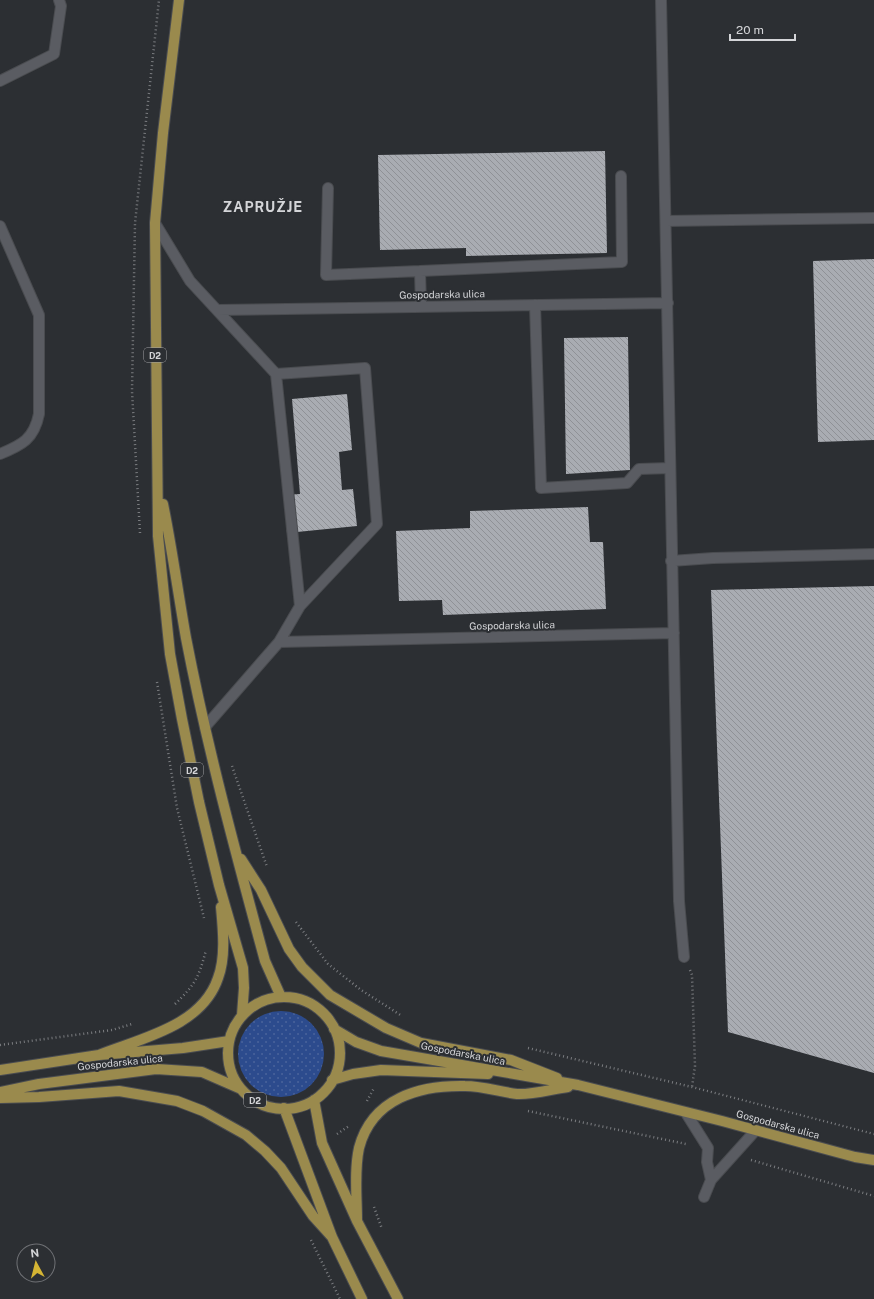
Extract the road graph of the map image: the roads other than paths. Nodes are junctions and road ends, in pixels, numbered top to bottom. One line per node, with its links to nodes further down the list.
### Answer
1 (59, 0): 4 (street)
2 (179, 0): 9 (main road, D2)
3 (661, 0): 8 (street)
4 (0, 81)
5 (621, 176): 11 (street)
6 (328, 188): 11 (street)
7 (874, 218): 8 (street)
8 (666, 221): 12 (street)
9 (155, 223): 15 (street); 19 (main road, D2)
10 (0, 226): 17 (street)
11 (420, 271): 14 (street)
12 (668, 303): 13 (street, Gospodarska ulica); 18 (street)
13 (535, 304): 14 (street, Gospodarska ulica); 18 (street)
14 (421, 307): 15 (street, Gospodarska ulica)
15 (217, 310): 16 (street)
16 (276, 374): 22 (street); 22 (street)
17 (0, 454)
18 (670, 468): 21 (street)
19 (159, 488): 25 (main road, D2); 27 (main road, D2)
20 (874, 554): 21 (street)
21 (671, 561): 23 (street)
22 (300, 606): 24 (street)
23 (674, 633): 24 (street, Gospodarska ulica); 28 (street)
24 (279, 642): 25 (street)
25 (205, 727): 26 (main road, D2)
26 (236, 852): 29 (main road, D2); 37 (main road)
27 (219, 885): 30 (main road, D2); 33 (main road)
28 (684, 957)
29 (281, 997): 30 (main road, D2); 31 (main road, D2)
30 (242, 1015): 32 (main road, D2)
31 (334, 1029): 35 (main road, Gospodarska ulica); 36 (main road, D2)
32 (229, 1041): 33 (main road, Gospodarska ulica); 38 (main road, D2)
33 (99, 1055): 34 (main road, Gospodarska ulica)
34 (0, 1070)
35 (510, 1074): 36 (main road, Gospodarska ulica); 37 (main road)
36 (332, 1080): 41 (main road, D2)
37 (578, 1085): 43 (main road, Gospodarska ulica); 51 (main road)
38 (241, 1089): 39 (main road, Gospodarska ulica); 42 (main road, D2)
39 (0, 1092)
40 (0, 1098): 52 (main road)
41 (314, 1100): 42 (main road, D2); 51 (main road)
42 (284, 1108): 52 (main road)
43 (686, 1113): 44 (main road, Gospodarska ulica); 49 (street)
44 (756, 1130): 46 (main road, Gospodarska ulica); 49 (street)
45 (874, 1156): 46 (main road)
46 (855, 1157): 47 (main road, Gospodarska ulica); 48 (main road, Gospodarska ulica)
47 (874, 1160)
48 (874, 1166)
49 (711, 1180): 50 (street)
50 (704, 1197)
51 (357, 1221): 54 (main road)
52 (332, 1237): 53 (main road)
53 (362, 1299)
54 (398, 1299)

